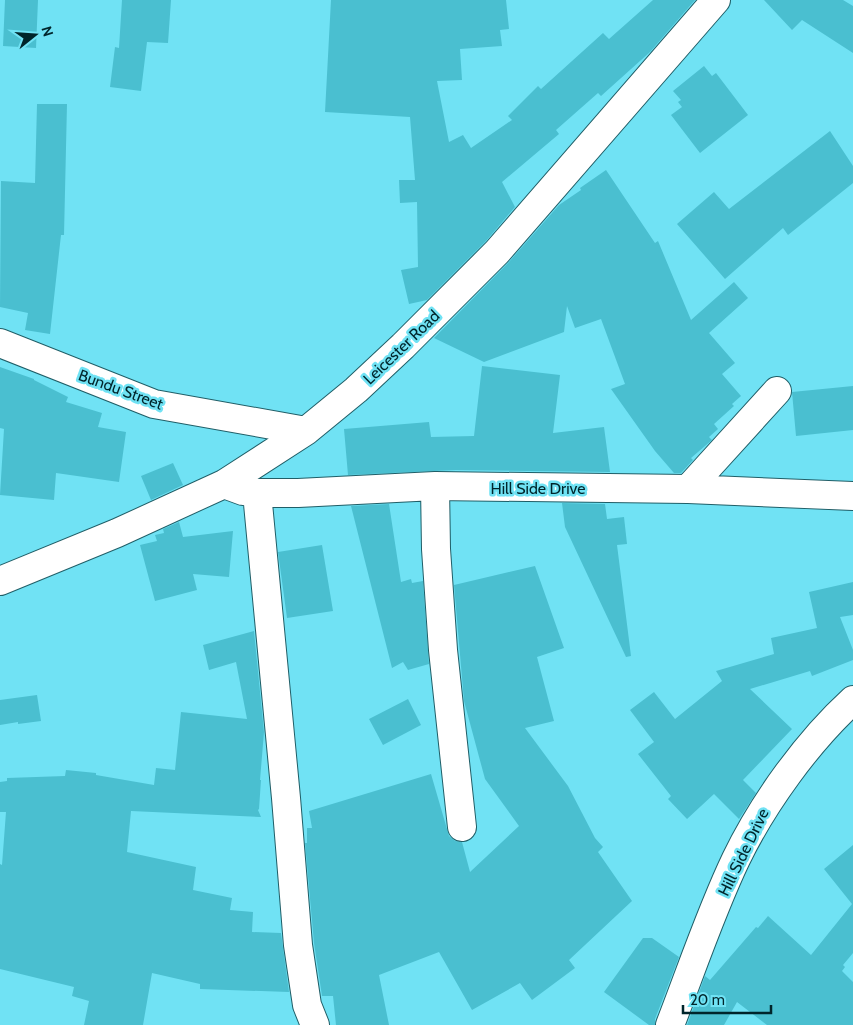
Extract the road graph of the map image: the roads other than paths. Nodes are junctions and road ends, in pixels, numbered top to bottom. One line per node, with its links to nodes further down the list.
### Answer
1 (716, 0): 4 (street, Leicester Road)
2 (0, 343): 4 (street, Bundu Street)
3 (777, 391): 7 (street)
4 (306, 431): 5 (street, Leicester Road)
5 (224, 484): 8 (street, Hill Side Drive); 10 (street, Leicester Road)
6 (435, 486): 7 (street, Hill Side Drive); 8 (street, Hill Side Drive); 12 (street)
7 (688, 489): 9 (street, Hill Side Drive)
8 (257, 493): 13 (street)
9 (853, 496)
10 (0, 581)
11 (853, 700): 14 (street, Hill Side Drive)
12 (462, 827)
13 (315, 1025)
14 (670, 1025)

